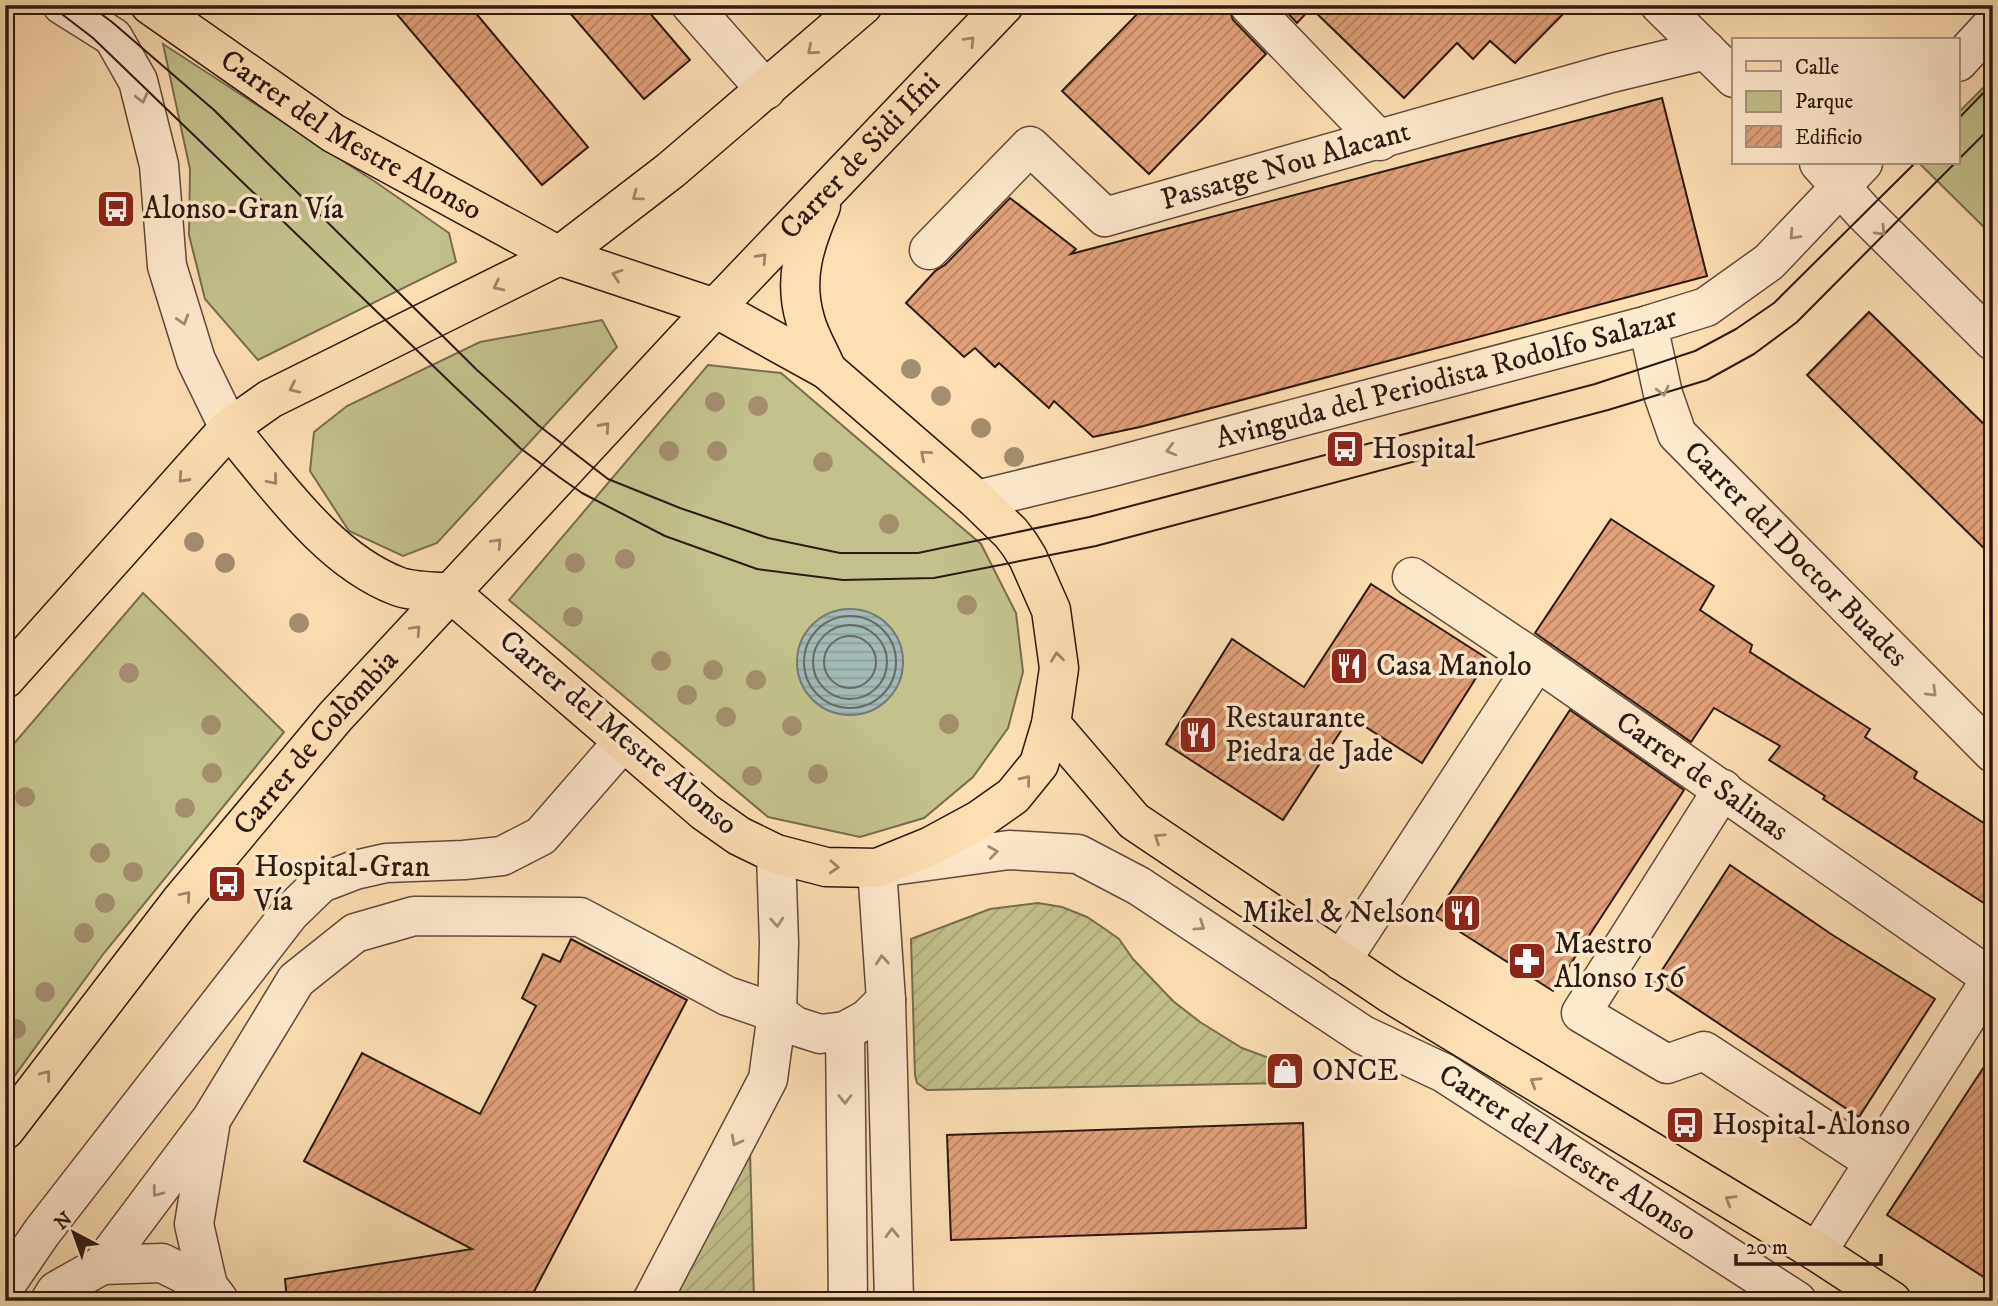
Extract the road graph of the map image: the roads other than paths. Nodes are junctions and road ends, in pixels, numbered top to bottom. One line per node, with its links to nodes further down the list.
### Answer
1 (62, 5): 22 (street, one-way to 22)
2 (691, 5): 12 (street)
3 (863, 5): 12 (main road, one-way to 12)
4 (1004, 5): 15 (main road, Carrer de Sidi Ifni, one-way to 4)
5 (1249, 5): 13 (street)
6 (1660, 5): 9 (street)
7 (167, 9): 17 (main road, Carrer del Mestre Alonso)
8 (1993, 24): 10 (street)
9 (1706, 50): 11 (street); 13 (street, Passatge Nou Alacant)
10 (1960, 60)
11 (1732, 76)
12 (766, 90): 17 (main road, one-way to 17)
13 (1380, 141): 16 (street, Passatge Nou Alacant)
14 (1841, 170): 19 (street, Avinguda del Periodista Rodolfo Salazar, one-way to 19); 20 (street, one-way to 20)
15 (830, 186): 18 (main road, Carrer de Sidi Ifni, one-way to 15); 21 (main road, Carrer del Mestre Alonso)
16 (929, 250)
17 (559, 256): 18 (main road, Carrer del Mestre Alonso, one-way to 17); 22 (main road, one-way to 22)
18 (715, 307): 21 (main road, Carrer del Mestre Alonso); 25 (main road, one-way to 18)
19 (1648, 325): 23 (street, Avinguda del Periodista Rodolfo Salazar, one-way to 23); 30 (street, Carrer del Doctor Buades, one-way to 30)
20 (1993, 341)
21 (827, 370): 23 (main road, Carrer del Mestre Alonso, one-way to 21)
22 (229, 428): 25 (main road, one-way to 25); 27 (main road, one-way to 27)
23 (977, 500): 28 (main road, Carrer del Mestre Alonso, one-way to 23)
24 (1412, 577): 26 (street, Carrer de Salinas)
25 (451, 593): 29 (main road, Carrer del Mestre Alonso); 40 (main road, Carrer de Colòmbia, one-way to 25)
26 (1538, 661): 31 (street, Carrer de Salinas); 34 (street)
27 (5, 679)
28 (1051, 724): 33 (main road, Carrer del Mestre Alonso, one-way to 28); 34 (main road, Carrer del Mestre Alonso, one-way to 28)
29 (622, 743): 32 (main road, Carrer del Mestre Alonso); 44 (street)
30 (1993, 754)
31 (1723, 789): 35 (street, Carrer de Salinas); 41 (street)
32 (776, 854): 33 (main road, Carrer del Mestre Alonso, one-way to 33); 37 (street, one-way to 37)
33 (877, 868): 36 (street, one-way to 33); 50 (street, Carrer del Mestre Alonso, one-way to 50)
34 (1340, 961): 42 (main road, Carrer del Mestre Alonso, one-way to 34)
35 (1992, 977): 41 (street)
36 (886, 1000): 38 (street); 49 (street, one-way to 36)
37 (777, 1013): 38 (street); 39 (street); 47 (street, one-way to 47)
38 (845, 1031): 48 (street, one-way to 48)
39 (212, 1118): 43 (street, one-way to 43); 45 (street)
40 (5, 1130)
41 (1874, 1162): 42 (street)
42 (1817, 1252): 51 (main road, Carrer del Mestre Alonso)
43 (102, 1265): 45 (street); 46 (street)
44 (5, 1286)
45 (214, 1294)
46 (50, 1301)
47 (652, 1301)
48 (848, 1301)
49 (894, 1301)
50 (1797, 1301)
51 (1892, 1301)

